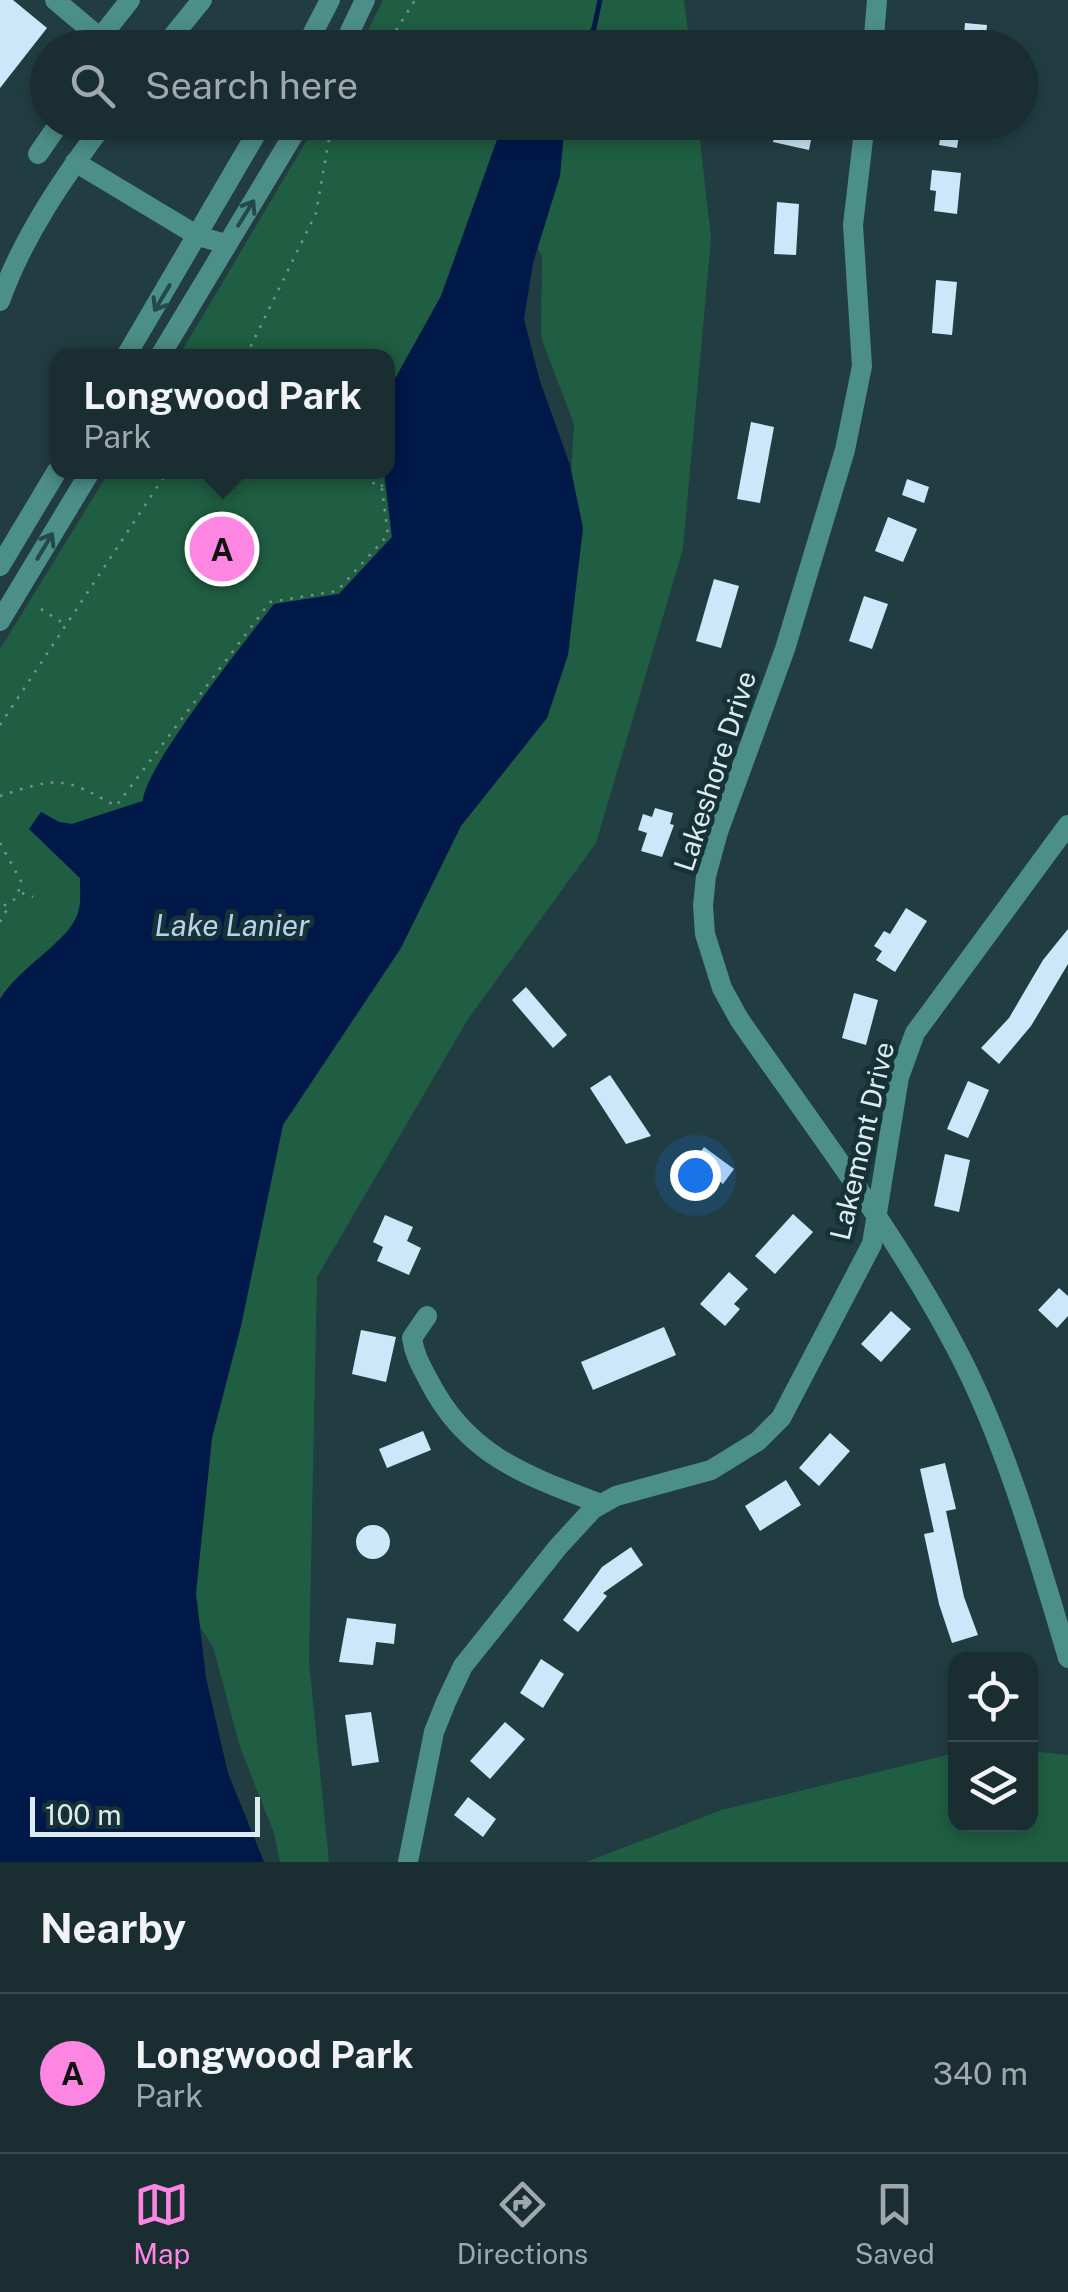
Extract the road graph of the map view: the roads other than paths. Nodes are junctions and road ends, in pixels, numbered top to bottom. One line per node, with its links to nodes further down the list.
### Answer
1 (130, 0): 8 (street)
2 (202, 0): 9 (street)
3 (330, 0): 10 (street)
4 (365, 0): 11 (street)
5 (877, 0): 12 (street)
6 (64, 3): 7 (street)
7 (92, 30)
8 (113, 30)
9 (178, 30)
10 (314, 30)
11 (351, 30)
12 (874, 30)
13 (48, 140): 18 (street)
14 (92, 140): 19 (street)
15 (254, 140): 20 (street)
16 (290, 140): 21 (street, one-way to 16)
17 (863, 140): 30 (street, Lakeshore Drive)
18 (38, 154)
19 (75, 162): 20 (street); 22 (street)
20 (198, 236): 21 (street); 23 (street, one-way to 23)
21 (226, 244): 24 (street)
22 (0, 301)
23 (130, 349)
24 (164, 349)
25 (53, 479): 27 (street)
26 (86, 479): 28 (street, one-way to 26)
27 (0, 566)
28 (0, 621)
29 (1068, 825): 30 (street, Lakemont Drive)
30 (878, 1219): 32 (street, Lakemont Drive); 33 (street, Lakeshore Drive)
31 (427, 1316): 32 (street)
32 (602, 1504): 34 (street, Lakemont Drive)
33 (1068, 1658)
34 (408, 1862)

